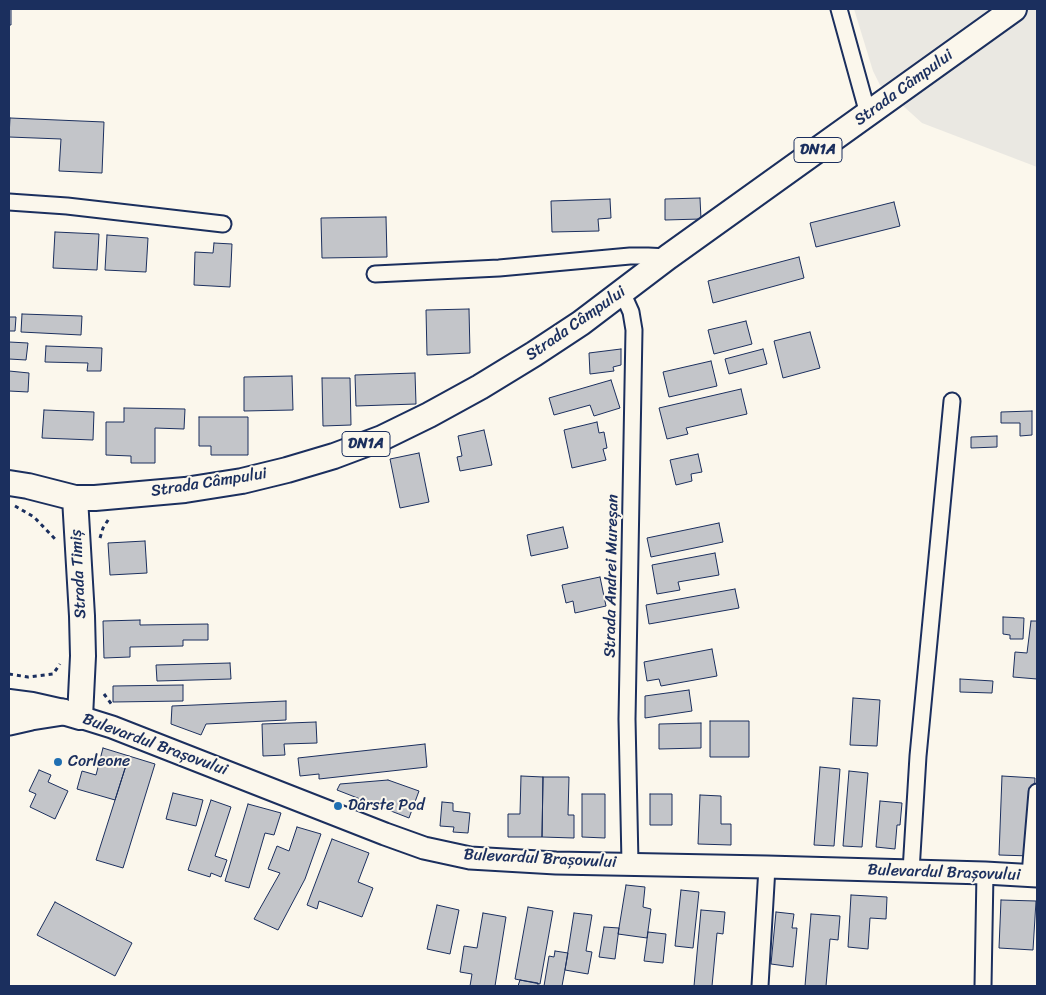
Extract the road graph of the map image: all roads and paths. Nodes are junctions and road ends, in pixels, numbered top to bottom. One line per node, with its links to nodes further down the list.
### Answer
1 (839, 9): 3 (street)
2 (1014, 9): 3 (main road, Strada Câmpului / DN1A)
3 (868, 114): 6 (main road, Strada Câmpului / DN1A)
4 (9, 202): 5 (street)
5 (223, 224)
6 (668, 257): 7 (street); 8 (main road, Strada Câmpului / DN1A)
7 (375, 274)
8 (622, 292): 11 (main road, Strada Câmpului / DN1A); 24 (street, Strada Andrei Mureșan)
9 (952, 401): 26 (street)
10 (9, 483): 12 (main road, DN1A)
11 (111, 496): 12 (main road, Strada Câmpului / DN1A); 15 (path)
12 (75, 498): 21 (main road, Strada Timiș)
13 (9, 503): 14 (path)
14 (58, 542)
15 (99, 542)
16 (62, 661): 17 (path)
17 (9, 674)
18 (102, 691): 20 (path)
19 (9, 702): 21 (main road, Bulevardul Brașovului)
20 (120, 708)
21 (72, 714): 22 (highway); 24 (main road, Bulevardul Brașovului)
22 (9, 722)
23 (1037, 792): 28 (street)
24 (630, 864): 25 (main road, Bulevardul Brașovului)
25 (767, 867): 26 (main road, Bulevardul Brașovului); 29 (street)
26 (911, 871): 27 (main road, Bulevardul Brașovului)
27 (985, 873): 28 (main road, Bulevardul Brașovului); 30 (street)
28 (1034, 875)
29 (760, 986)
30 (983, 986)

